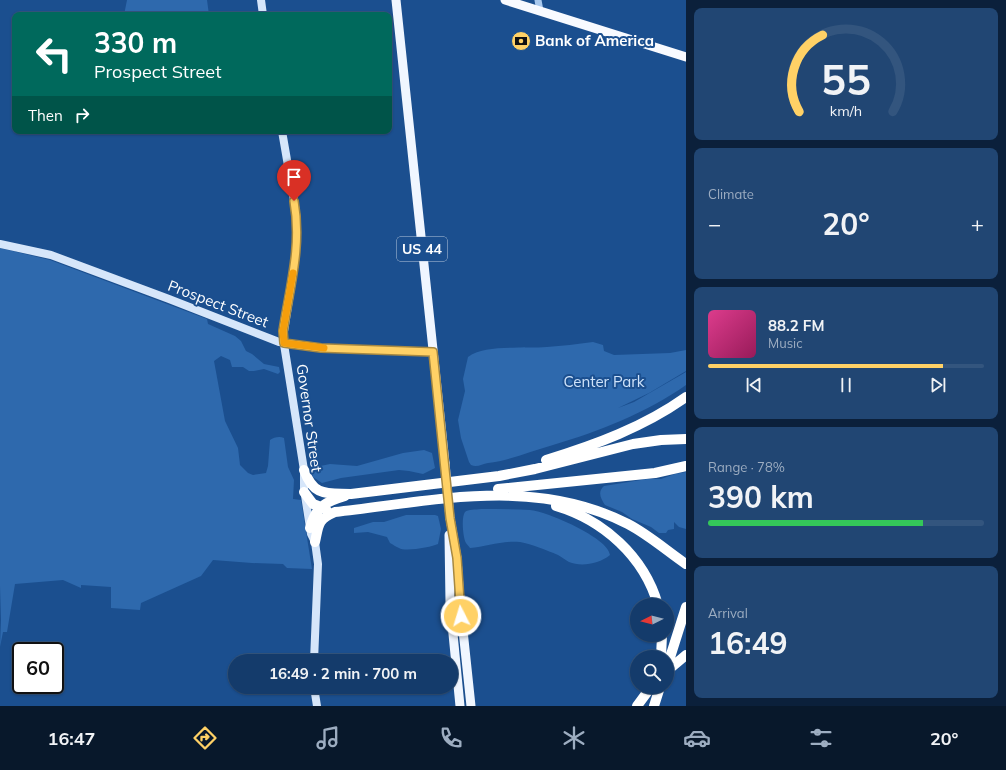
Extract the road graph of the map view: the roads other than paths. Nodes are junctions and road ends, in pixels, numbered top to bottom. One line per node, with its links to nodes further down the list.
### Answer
1 (261, 0): 6 (main road)
2 (396, 0): 11 (main road, US 44)
3 (505, 0): 5 (highway)
4 (538, 0): 5 (street)
5 (540, 11): 7 (highway)
6 (263, 12)
7 (686, 57)
8 (283, 134): 10 (main road, Governor Street)
9 (0, 244): 10 (main road, Prospect Street)
10 (284, 343): 11 (main road, Prospect Street); 15 (main road, Governor Street)
11 (433, 352): 23 (main road, US 44, bridge)
12 (686, 397): 16 (highway)
13 (686, 439): 16 (highway)
14 (686, 466): 20 (highway)
15 (304, 470): 17 (main road, Governor Street); 18 (highway)
16 (526, 471): 18 (highway)
17 (304, 492): 21 (highway); 24 (main road, Governor Street)
18 (351, 494): 21 (highway)
19 (501, 495): 20 (highway); 26 (highway); 27 (highway)
20 (480, 496): 22 (highway)
21 (320, 508): 22 (highway); 24 (highway)
22 (335, 512): 25 (highway)
23 (450, 518): 38 (main road, US 44); 39 (main road, US 44)
24 (310, 528): 25 (main road, Governor Street)
25 (315, 542): 30 (main road, Governor Street)
26 (685, 564)
27 (655, 598)
28 (686, 607): 29 (highway)
29 (672, 650)
30 (314, 654)
31 (686, 656): 32 (highway)
32 (674, 665)
33 (315, 694): 37 (main road)
34 (646, 694): 40 (highway)
35 (655, 694): 41 (highway)
36 (658, 694): 41 (highway)
37 (317, 706)
38 (460, 706)
39 (471, 706)
40 (637, 706)
41 (654, 706)

